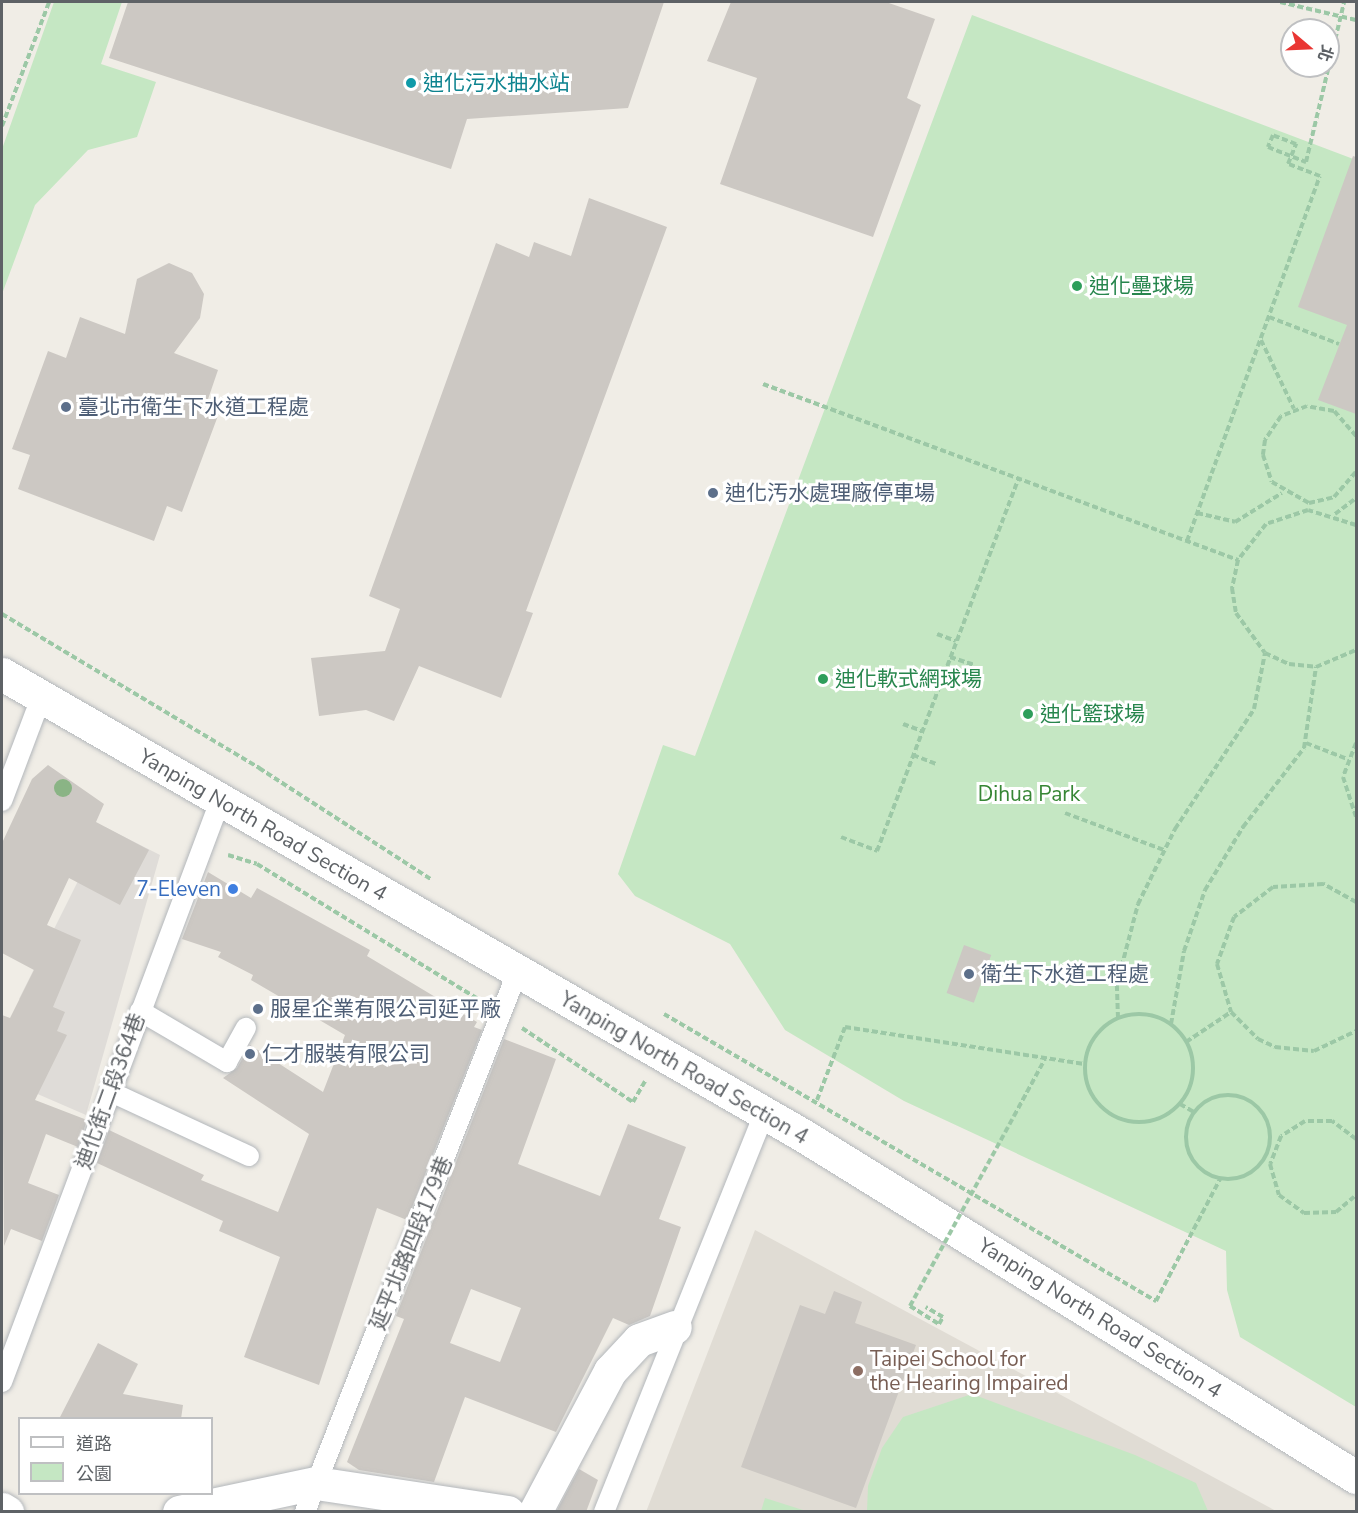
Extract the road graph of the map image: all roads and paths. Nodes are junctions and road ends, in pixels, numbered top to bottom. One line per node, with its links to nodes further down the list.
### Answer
1 (49, 2): 5 (path)
2 (1280, 2): 4 (path)
3 (1344, 2): 6 (path, bridge)
4 (1356, 21)
5 (2, 126)
6 (1269, 318): 7 (path); 8 (path)
7 (1261, 340): 10 (path); 18 (path)
8 (1339, 344)
9 (763, 384): 13 (path)
10 (1294, 409): 11 (path); 14 (path)
11 (1356, 436)
12 (1356, 472): 16 (path)
13 (1018, 479): 21 (path); 25 (path)
14 (1282, 492): 16 (path); 18 (path)
15 (1356, 498): 19 (path)
16 (1309, 503): 17 (path)
17 (1308, 510): 19 (path); 22 (path)
18 (1197, 513): 21 (path)
19 (1335, 514): 20 (path)
20 (1356, 525)
21 (1187, 541): 22 (path)
22 (1238, 560): 27 (path)
23 (2, 614): 47 (path)
24 (937, 634): 25 (path)
25 (956, 641): 28 (path)
26 (1356, 650): 30 (path)
27 (1265, 653): 30 (path); 45 (path)
28 (951, 657): 29 (path); 34 (path)
29 (974, 665)
30 (1316, 666): 35 (path)
31 (2, 674): 32 (street, Yanping North Road Section 4)
32 (42, 695): 40 (lane); 41 (street, Yanping North Road Section 4)
33 (903, 724): 34 (path)
34 (922, 731): 37 (path)
35 (1306, 743): 38 (path); 55 (path)
36 (1356, 743): 38 (path)
37 (913, 755): 39 (path); 44 (path)
38 (1347, 759): 43 (path)
39 (937, 764)
40 (2, 801)
41 (220, 801): 49 (street, Yanping North Road Section 4); 51 (lane, 迪化街二段364巷)
42 (1065, 813): 45 (path)
43 (1356, 817)
44 (841, 837)
45 (1164, 850): 54 (path)
46 (224, 854): 53 (path)
47 (438, 884)
48 (1356, 902): 52 (path)
49 (517, 974): 53 (lane, 延平北路四段179巷); 59 (street, Yanping North Road Section 4)
50 (653, 1007): 63 (path)
51 (140, 1011): 56 (lane); 62 (lane, 迪化街二段364巷)
52 (1231, 1012): 57 (path); 58 (path)
53 (502, 1014): 59 (path); 76 (lane, 延平北路四段179巷)
54 (1118, 1017): 55 (path); 61 (path)
55 (1171, 1024): 58 (path)
56 (246, 1028)
57 (1356, 1031)
58 (1186, 1042): 64 (path)
59 (661, 1053): 66 (street, Yanping North Road Section 4)
60 (1046, 1059): 61 (path); 63 (path); 72 (path, bridge)
61 (1084, 1064): 64 (path)
62 (111, 1092): 69 (lane); 74 (lane, 迪化街二段364巷)
63 (818, 1100): 70 (path)
64 (1180, 1104): 65 (path)
65 (1194, 1112): 68 (path); 70 (path)
66 (764, 1113): 73 (lane); 75 (street, Yanping North Road Section 4)
67 (1356, 1139): 68 (path)
68 (1271, 1148): 70 (path); 71 (path)
69 (249, 1156)
70 (1220, 1179)
71 (1356, 1195)
72 (926, 1307)
73 (675, 1327): 81 (street); 82 (lane)
74 (2, 1382)
75 (1356, 1477)
76 (310, 1497): 79 (street); 80 (street)
77 (2, 1509): 78 (street)
78 (7, 1512)
79 (179, 1512)
80 (508, 1512)
81 (535, 1512)
82 (604, 1512)

